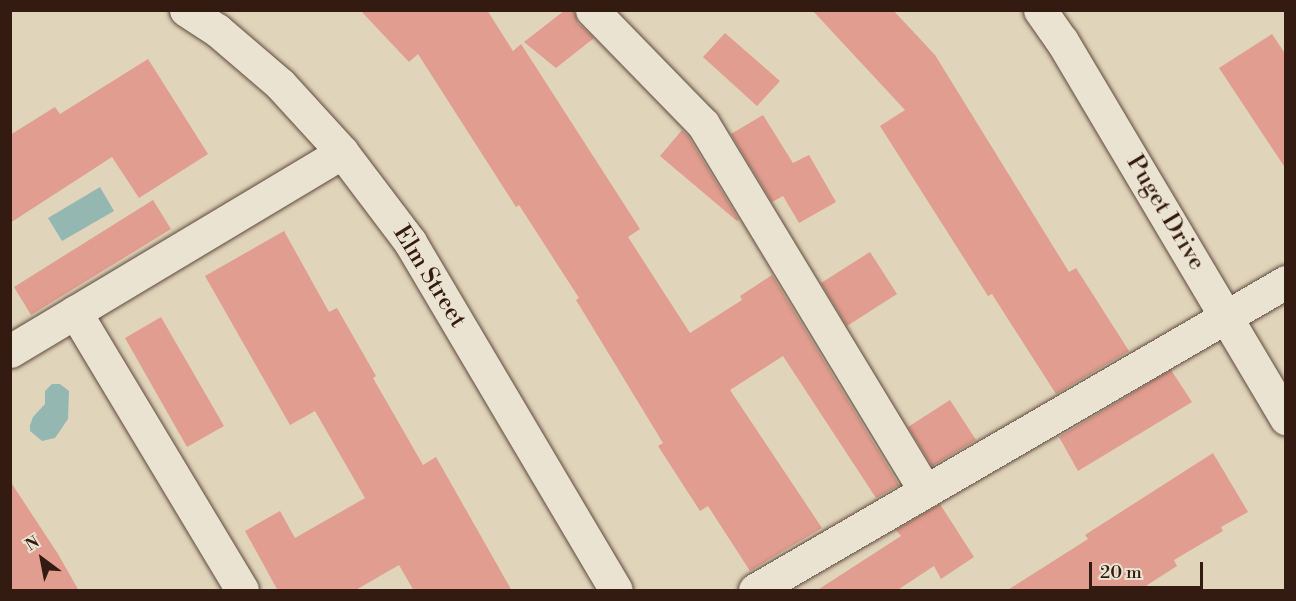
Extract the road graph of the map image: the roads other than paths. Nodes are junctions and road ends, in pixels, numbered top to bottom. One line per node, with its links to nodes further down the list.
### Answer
1 (186, 10): 4 (street, Elm Street)
2 (592, 10): 10 (street)
3 (1040, 10): 7 (street, Puget Drive)
4 (342, 152): 6 (street); 12 (street, Elm Street)
5 (1286, 282): 7 (street)
6 (75, 312): 8 (street); 11 (street)
7 (1226, 316): 9 (street, Puget Drive); 10 (street)
8 (10, 351)
9 (1286, 418)
10 (925, 491): 13 (street)
11 (242, 591)
12 (616, 591)
13 (755, 591)

